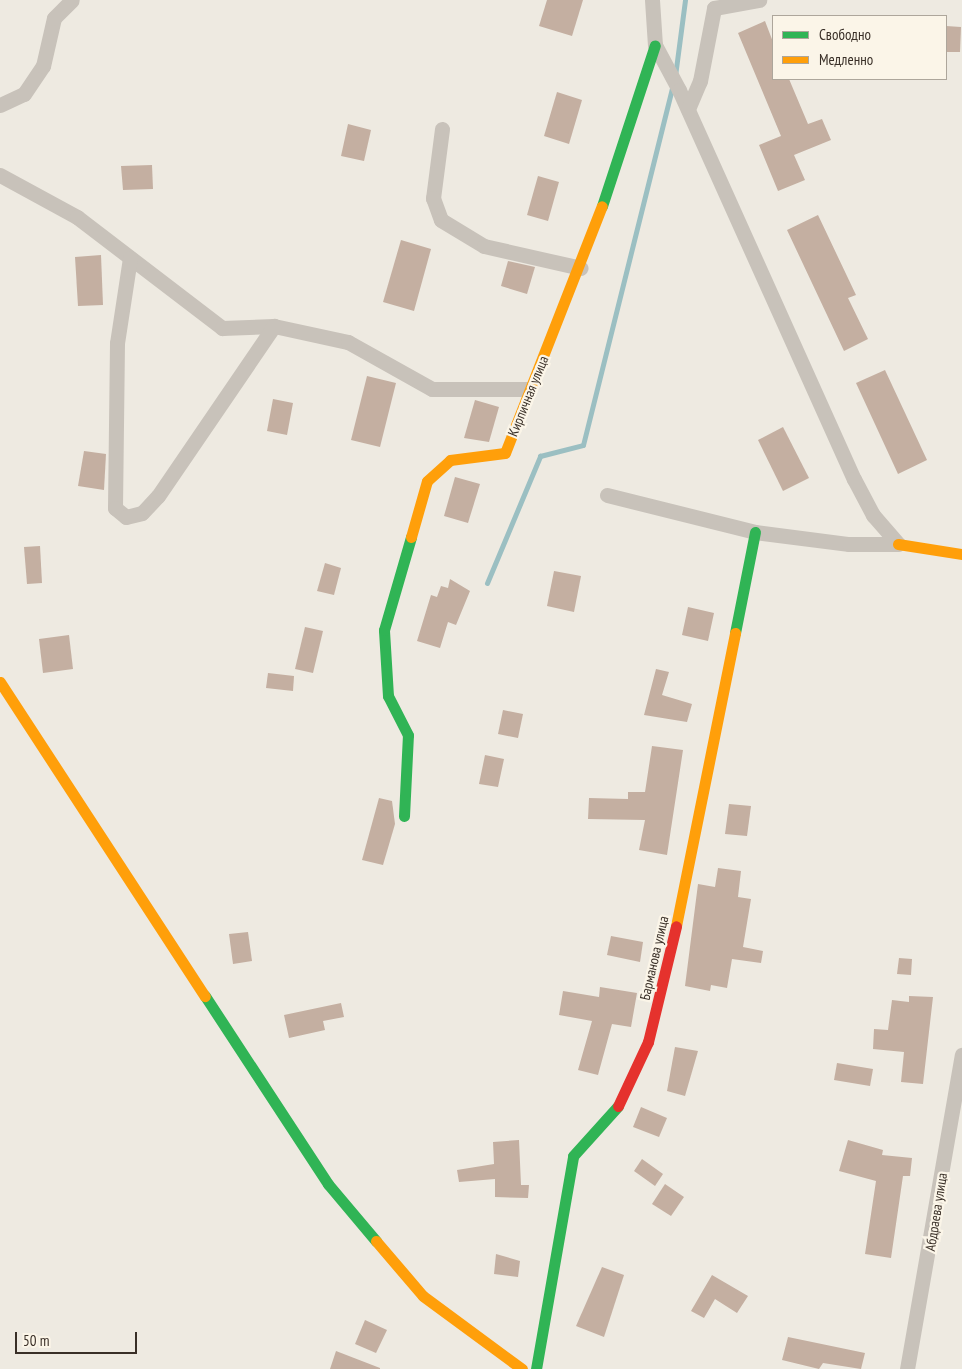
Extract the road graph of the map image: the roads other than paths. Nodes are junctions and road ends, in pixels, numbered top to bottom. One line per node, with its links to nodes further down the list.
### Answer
1 (72, 0): 6 (street)
2 (652, 0): 5 (street)
3 (759, 0): 4 (street)
4 (714, 4): 7 (street)
5 (655, 45): 7 (street); 11 (street, Кирпичная улица)
6 (0, 105)
7 (688, 109): 16 (street)
8 (442, 129): 11 (street)
9 (0, 175): 10 (street)
10 (130, 258): 12 (street); 12 (street)
11 (581, 268): 13 (street, Кирпичная улица)
12 (274, 326): 13 (street)
13 (530, 389): 19 (street, Кирпичная улица)
14 (607, 495): 15 (street)
15 (755, 532): 16 (street); 22 (street, Барманова улица)
16 (898, 544): 17 (street)
17 (962, 554)
18 (0, 682): 21 (street)
19 (404, 816)
20 (962, 1055): 23 (street, Абдраева улица)
21 (522, 1369)
22 (536, 1369)
23 (907, 1369)

